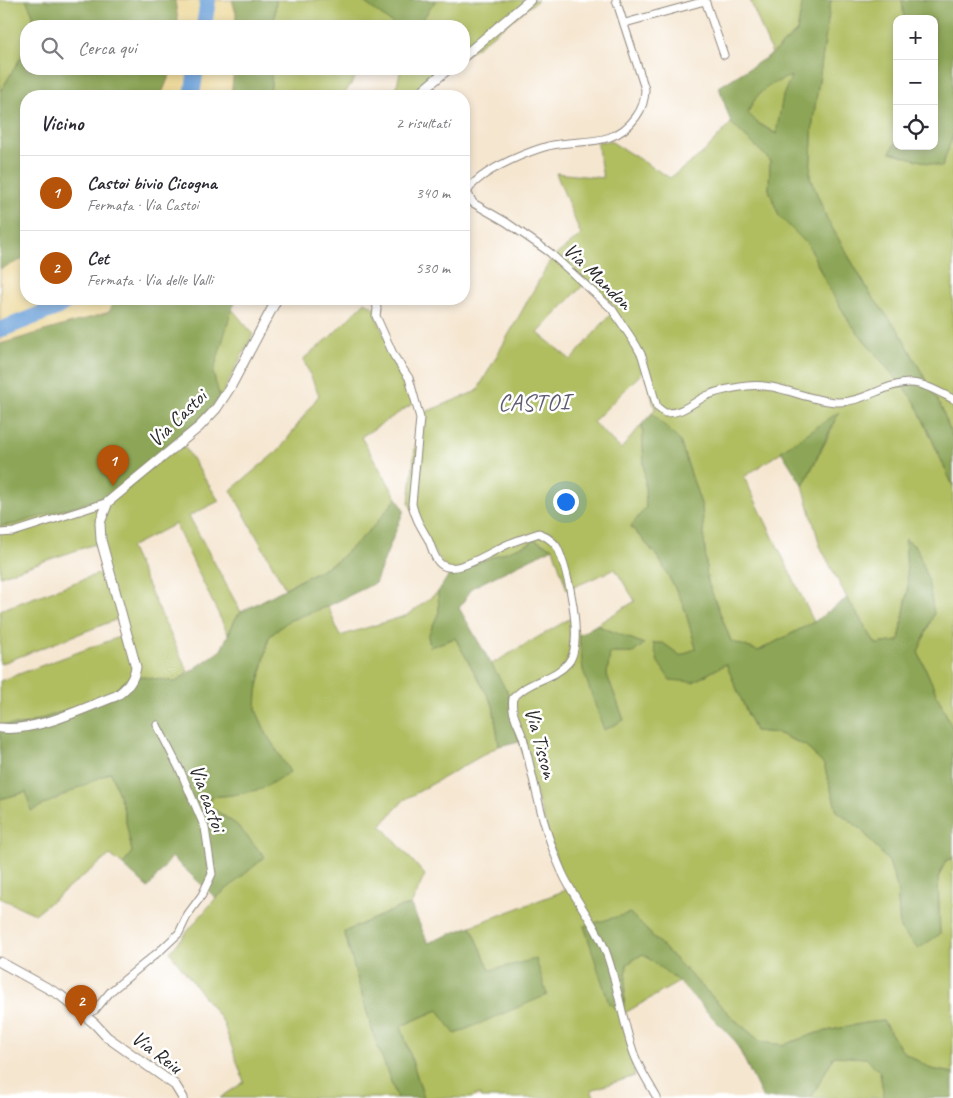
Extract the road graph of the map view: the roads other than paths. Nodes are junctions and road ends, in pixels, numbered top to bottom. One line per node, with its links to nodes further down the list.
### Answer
1 (530, 0): 5 (street)
2 (616, 0): 4 (street)
3 (705, 0): 4 (street); 6 (street)
4 (625, 23): 9 (street)
5 (470, 51)
6 (724, 55)
7 (441, 75): 8 (street)
8 (423, 90)
9 (470, 187)
10 (470, 199): 13 (street, Via Mandon)
11 (275, 305): 14 (street, Via Castoi)
12 (377, 305): 21 (street, Via Tisson)
13 (953, 399)
14 (108, 502): 15 (street); 17 (street)
15 (0, 533)
16 (157, 725): 19 (street, Via castoi)
17 (0, 728)
18 (0, 962): 19 (street, Via Reiu)
19 (84, 1015): 20 (street, Via Reiu)
20 (184, 1098)
21 (657, 1098)

